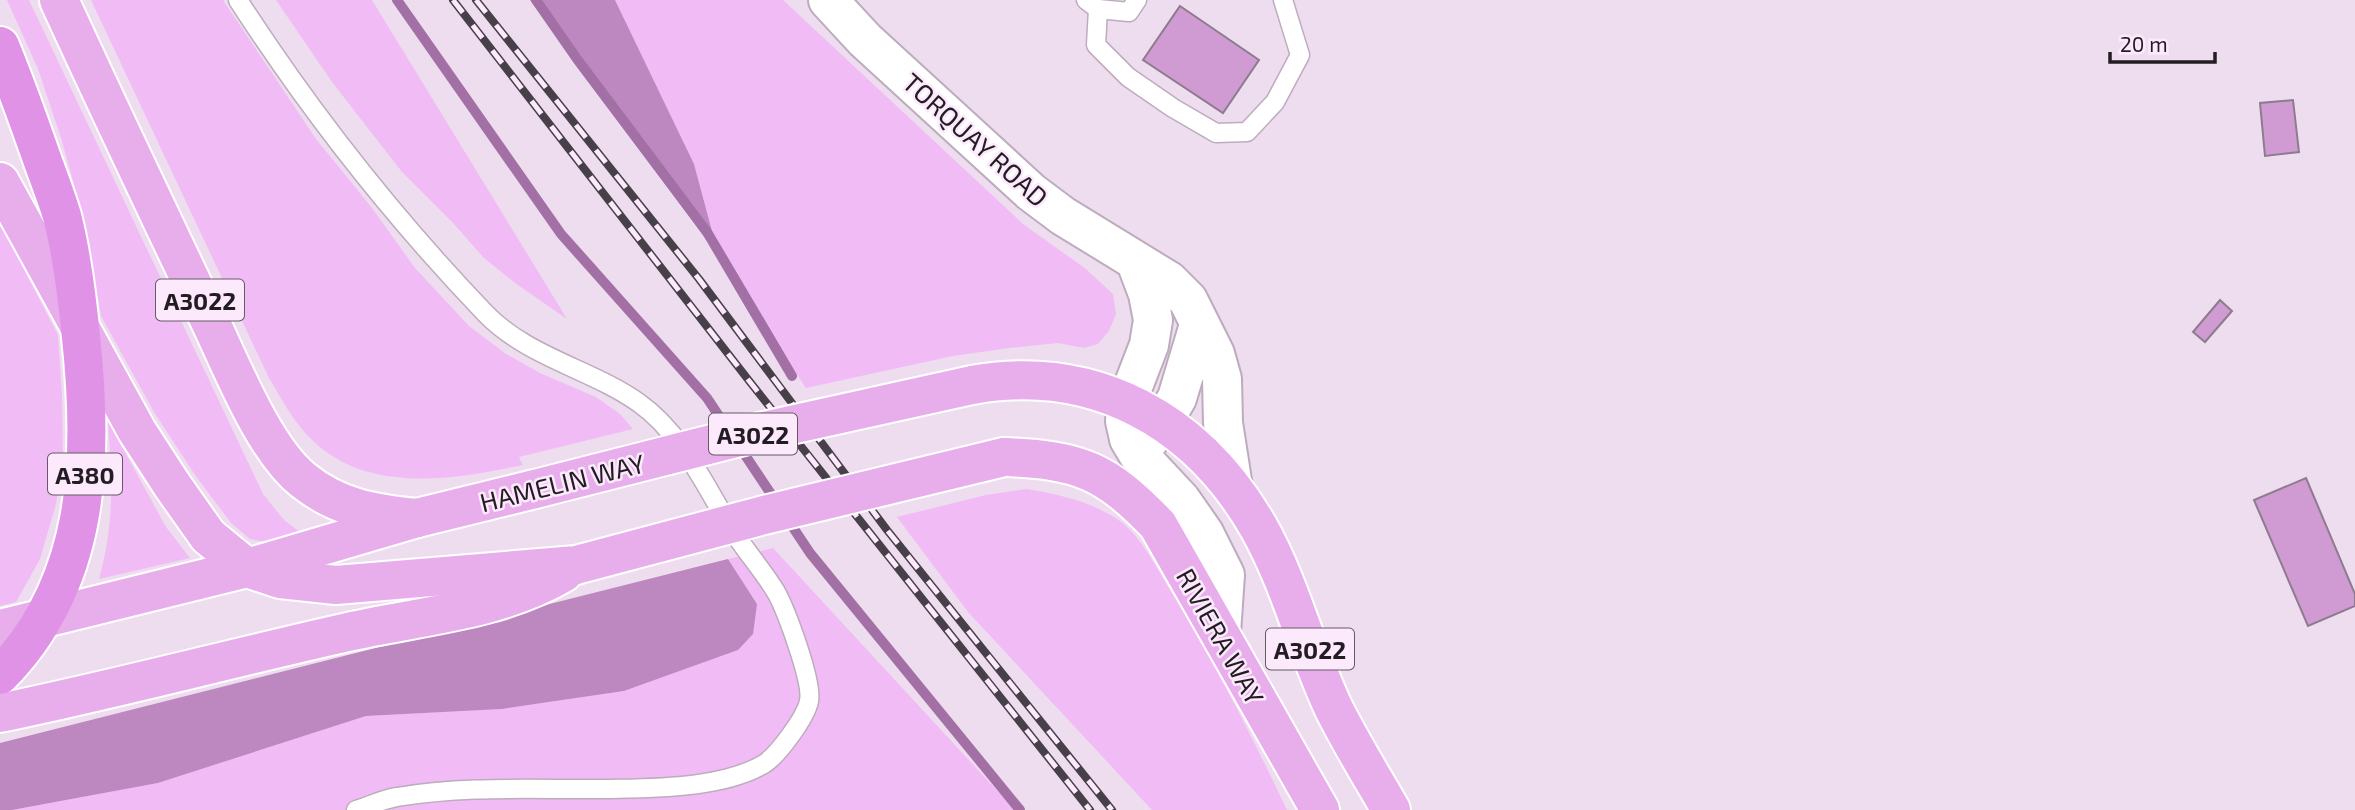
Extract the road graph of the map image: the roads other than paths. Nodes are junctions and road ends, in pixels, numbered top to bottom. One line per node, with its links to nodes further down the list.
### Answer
1 (59, 0): 17 (main road, A3022)
2 (239, 0): 25 (lane)
3 (828, 0): 9 (street, TORQUAY ROAD)
4 (1137, 0): 6 (lane)
5 (1283, 0): 6 (lane)
6 (1092, 4)
7 (0, 46): 10 (highway, A380)
8 (0, 182): 10 (main road, A3022)
9 (1136, 262): 11 (street, TORQUAY ROAD); 12 (street)
10 (80, 324): 19 (main road, A3022); 20 (highway, A380)
11 (1199, 326): 13 (street); 16 (street, TORQUAY ROAD)
12 (1127, 402): 13 (main road, A3022); 14 (street); 17 (main road, HAMELIN WAY / A3022, bridge)
13 (1163, 422): 14 (street); 16 (main road, A3022)
14 (1138, 454): 15 (street); 22 (street)
15 (1104, 478): 18 (main road, A3022, bridge); 22 (main road, RIVIERA WAY / A3022)
16 (1233, 487): 27 (main road, A3022)
17 (417, 518): 19 (main road, HAMELIN WAY / A3022)
18 (576, 565): 19 (main road, A3022); 24 (main road, A3022)
19 (247, 568): 20 (main road, HAMELIN WAY / A3022)
20 (45, 619): 21 (main road, HAMELIN WAY / A3022); 23 (highway, A380)
21 (0, 629)
22 (1222, 633): 26 (main road, RIVIERA WAY / A3022)
23 (0, 675)
24 (0, 713)
25 (356, 810)
26 (1320, 810)
27 (1391, 810)

